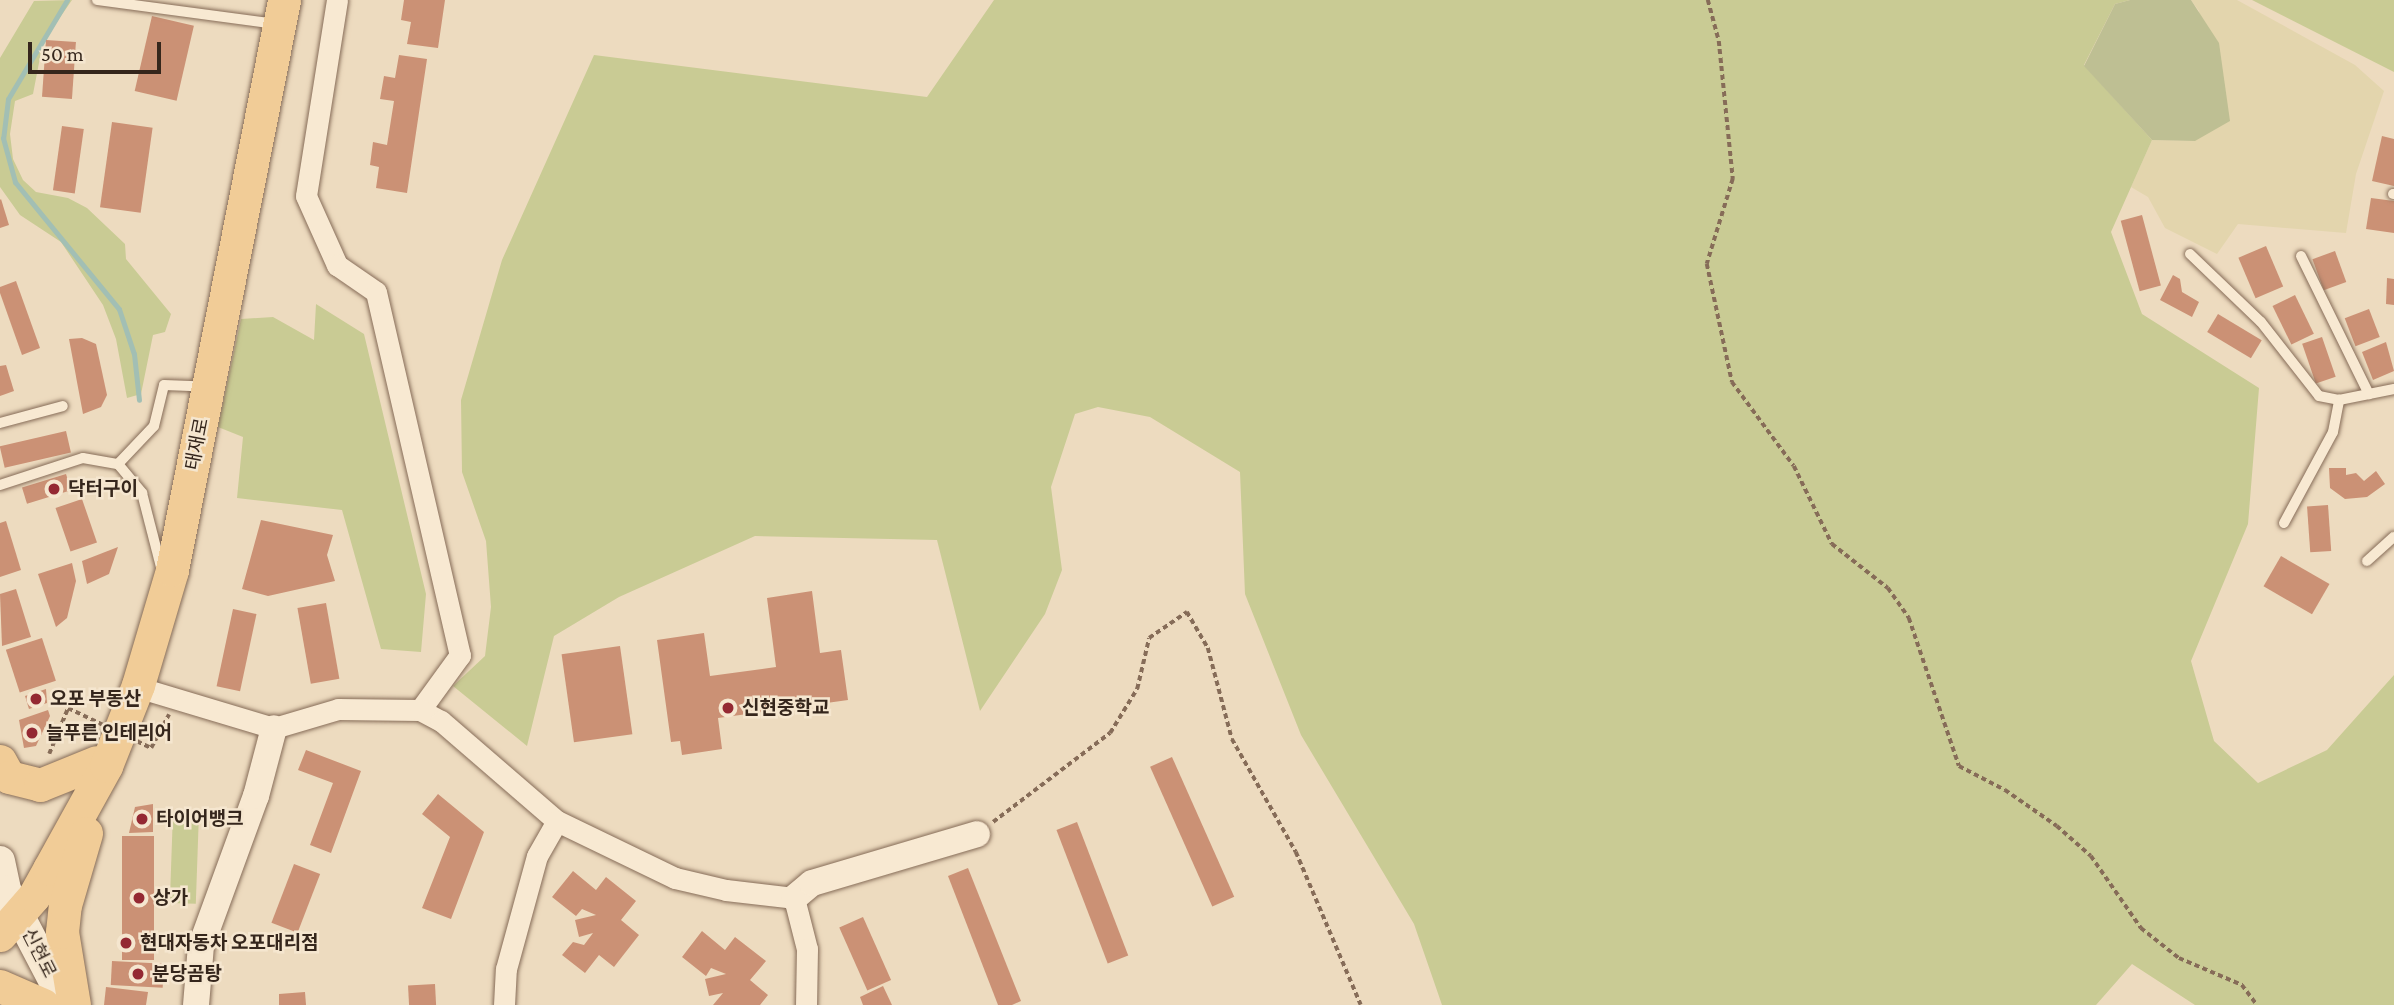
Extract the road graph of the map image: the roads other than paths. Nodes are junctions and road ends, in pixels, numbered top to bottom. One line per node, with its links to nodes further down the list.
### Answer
1 (97, 0): 3 (lane)
2 (337, 0): 19 (street)
3 (275, 8): 6 (main road, 태재로); 17 (main road, 태재로)
4 (2190, 254): 9 (lane)
5 (2301, 256): 8 (lane)
6 (198, 386): 12 (lane); 17 (main road, 태재로)
7 (2394, 389): 8 (lane)
8 (2369, 394): 9 (lane)
9 (2339, 400): 14 (lane)
10 (62, 406): 11 (lane)
11 (0, 423)
12 (118, 464): 13 (lane); 17 (lane)
13 (0, 485)
14 (2284, 523)
15 (2394, 537): 16 (lane)
16 (2367, 561)
17 (167, 568): 18 (main road); 21 (main road, 태재로)
18 (158, 701): 20 (street); 21 (main road)
19 (420, 710): 20 (street); 23 (street)
20 (274, 728): 32 (street)
21 (119, 755): 22 (main road); 27 (main road, 태재로); 31 (main road)
22 (0, 761)
23 (557, 821): 26 (street); 33 (street)
24 (977, 834): 26 (street)
25 (0, 861): 27 (main road, 신현로)
26 (794, 898): 34 (street)
27 (7, 912): 30 (main road, 신현로)
28 (0, 986): 29 (main road)
29 (43, 1005)
30 (66, 1005)
31 (74, 1005)
32 (197, 1005)
33 (504, 1005)
34 (806, 1005)

